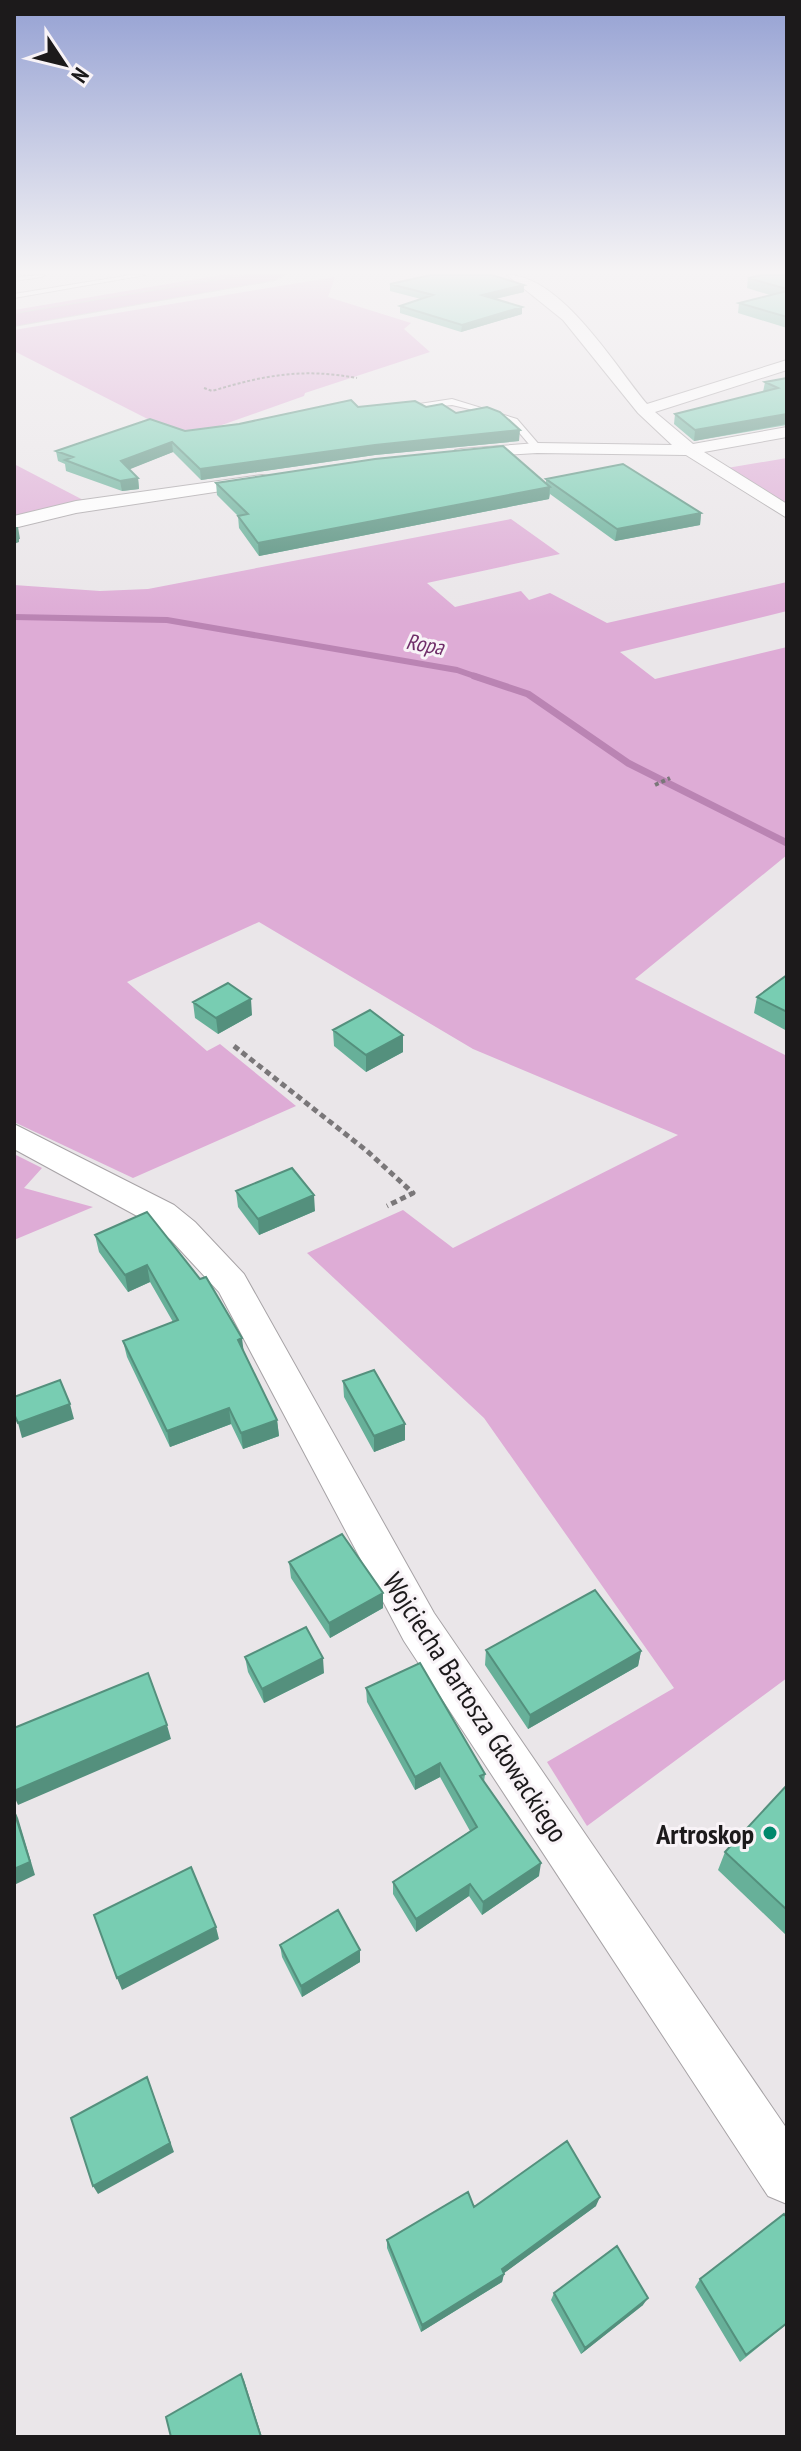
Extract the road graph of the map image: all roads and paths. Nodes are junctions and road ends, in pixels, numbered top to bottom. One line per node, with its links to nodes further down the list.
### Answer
1 (627, 389): 4 (street)
2 (710, 389): 4 (street)
3 (381, 410): 6 (lane)
4 (644, 410): 7 (street)
5 (787, 432): 7 (street)
6 (537, 448): 7 (street); 8 (street)
7 (687, 450): 10 (street)
8 (446, 455)
9 (274, 478): 11 (street)
10 (787, 512)
11 (14, 522)
12 (670, 778): 13 (path)
13 (655, 785)
14 (234, 1046): 16 (path)
15 (14, 1135): 17 (street, Wojciecha Bartosza Głowackiego)
16 (387, 1206)
17 (787, 2177)

